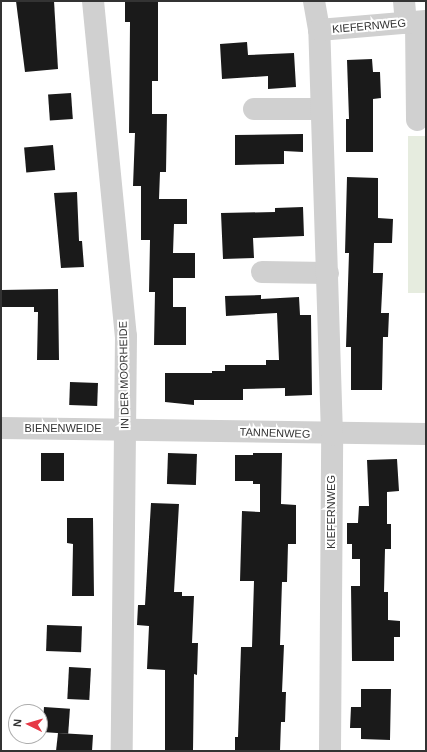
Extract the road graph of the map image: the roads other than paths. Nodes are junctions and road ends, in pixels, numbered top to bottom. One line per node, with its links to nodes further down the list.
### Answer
1 (93, 1): 12 (street, IN DER MOORHEIDE)
2 (314, 1): 5 (street)
3 (404, 1): 4 (street)
4 (416, 22): 5 (street, KIEFERNWEG); 8 (street)
5 (319, 30): 7 (street, KIEFERNWEG)
6 (254, 109): 7 (street)
7 (321, 109): 10 (street, KIEFERNWEG)
8 (417, 120)
9 (262, 272): 10 (street)
10 (328, 273): 13 (street, KIEFERNWEG)
11 (1, 428): 12 (street, BIENENWEIDE)
12 (125, 429): 13 (street, TANNENWEG); 15 (street, IN DER MOORHEIDE)
13 (332, 434): 14 (street, TANNENWEG); 16 (street, KIEFERNWEG)
14 (426, 434)
15 (122, 751)
16 (330, 751)

